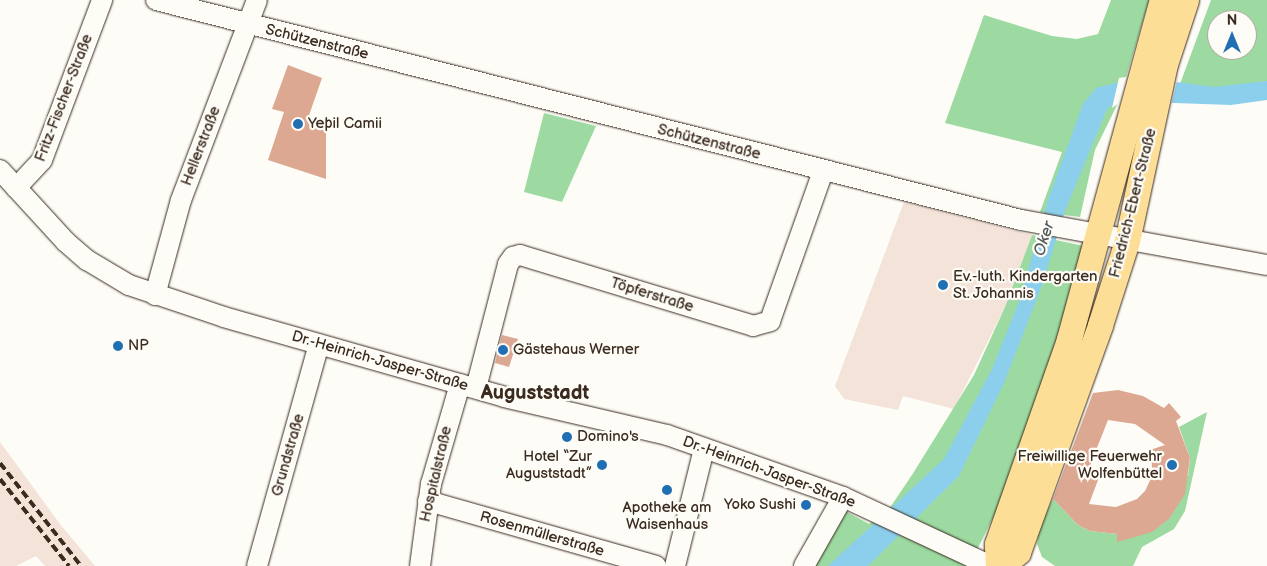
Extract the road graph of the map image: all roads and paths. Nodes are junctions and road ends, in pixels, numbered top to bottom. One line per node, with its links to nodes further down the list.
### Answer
1 (102, 0): 10 (street, Fritz-Fischer-Straße)
2 (156, 0): 6 (street, Schützenstraße)
3 (257, 0): 6 (street, Hellerstraße)
4 (1162, 0): 7 (main road, Friedrich-Ebert-Straße)
5 (1186, 0): 7 (main road, Friedrich-Ebert-Straße)
6 (248, 24): 9 (street, Schützenstraße); 14 (street, Hellerstraße)
7 (1153, 65): 11 (main road, Friedrich-Ebert-Straße); 12 (main road, Friedrich-Ebert-Straße)
8 (0, 170): 10 (street, Dr.-Heinrich-Jasper-Straße)
9 (823, 171): 11 (street, Schützenstraße); 16 (street, Töpferstraße)
10 (16, 188): 14 (street, Dr.-Heinrich-Jasper-Straße)
11 (1100, 236): 12 (street, Schützenstraße); 26 (main road, Friedrich-Ebert-Straße)
12 (1127, 241): 13 (street, Schützenstraße); 26 (main road, Friedrich-Ebert-Straße)
13 (1267, 265)
14 (154, 295): 15 (street, Dr.-Heinrich-Jasper-Straße)
15 (319, 344): 16 (street, Dr.-Heinrich-Jasper-Straße); 20 (street, Grundstraße)
16 (468, 386): 17 (street, Dr.-Heinrich-Jasper-Straße); 19 (street, Hospitalstraße)
17 (704, 449): 18 (street, Dr.-Heinrich-Jasper-Straße); 23 (street)
18 (843, 498): 24 (street); 25 (street, Dr.-Heinrich-Jasper-Straße)
19 (428, 501): 21 (street, Hospitalstraße); 22 (street, Rosenmüllerstraße)
20 (258, 566)
21 (420, 566)
22 (656, 566)
23 (675, 566)
24 (804, 566)
25 (991, 566)
26 (1000, 566)

